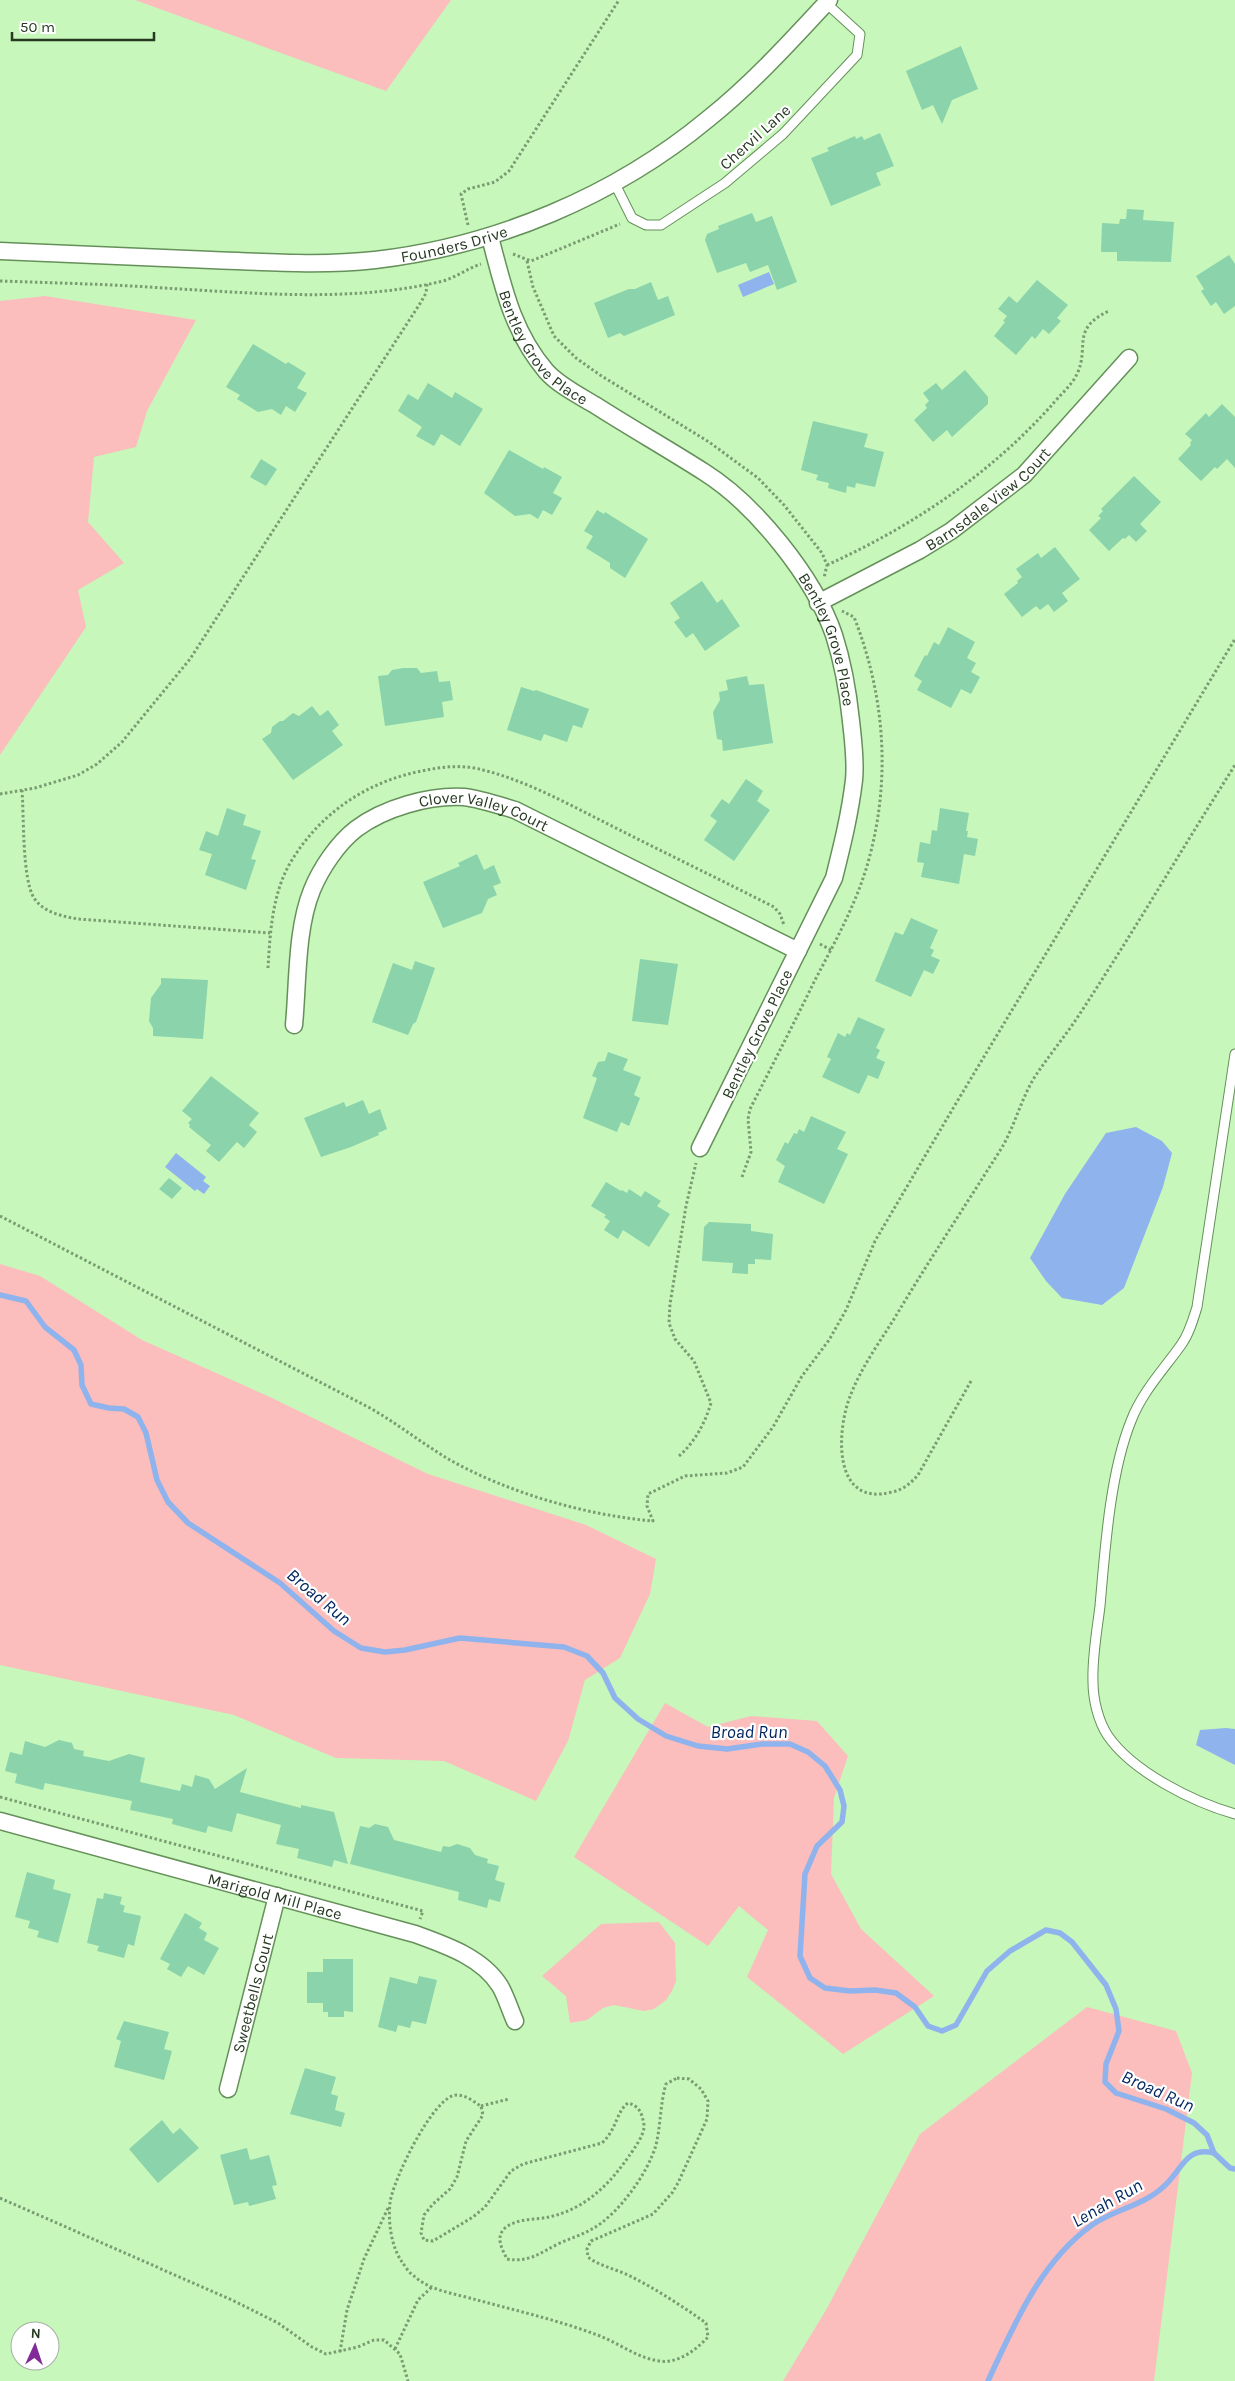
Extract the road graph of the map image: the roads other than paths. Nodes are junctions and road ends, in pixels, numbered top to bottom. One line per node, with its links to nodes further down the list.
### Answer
1 (827, 2): 2 (street, Founders Drive); 2 (lane, Chervil Lane)
2 (615, 184): 3 (street, Founders Drive)
3 (490, 237): 4 (street, Founders Drive); 6 (street, Bentley Grove Place)
4 (0, 250)
5 (1129, 358): 6 (street, Barnsdale View Court)
6 (825, 599): 7 (street, Bentley Grove Place)
7 (801, 944): 8 (street, Clover Valley Court); 10 (street, Bentley Grove Place)
8 (294, 1025)
9 (1235, 1054): 11 (lane)
10 (700, 1148)
11 (1235, 1814)
12 (0, 1821): 13 (street, Marigold Mill Place)
13 (277, 1896): 14 (street, Marigold Mill Place); 15 (street, Sweetbells Court)
14 (515, 2021)
15 (228, 2090)

